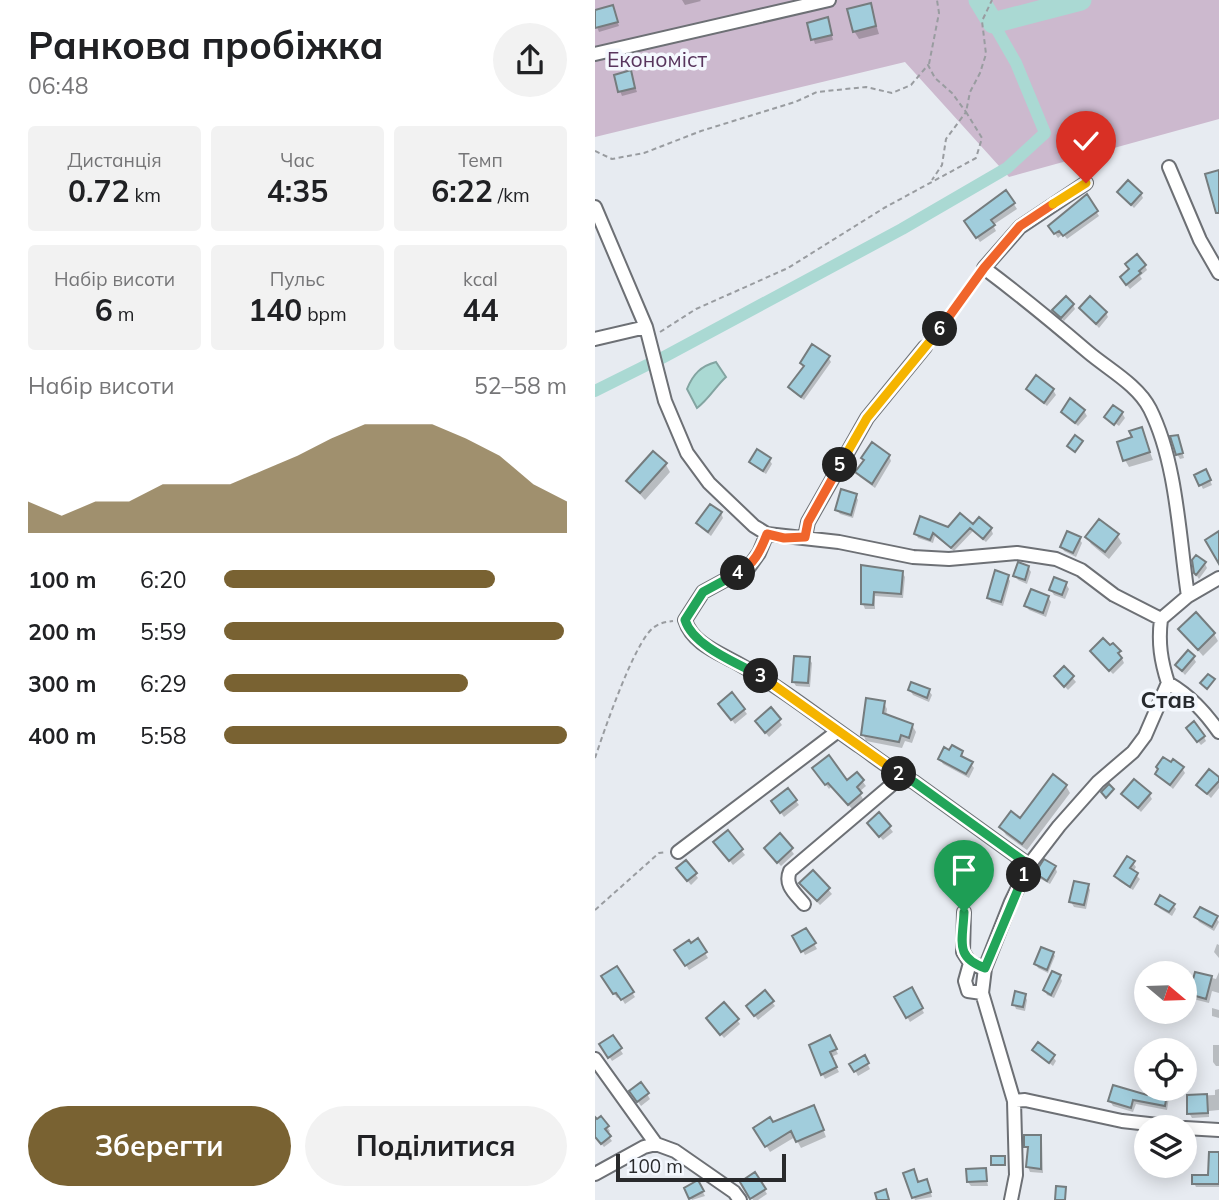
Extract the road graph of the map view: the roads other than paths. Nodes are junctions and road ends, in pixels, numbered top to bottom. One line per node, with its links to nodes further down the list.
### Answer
1 (829, 0): 2 (street)
2 (595, 54)
3 (1169, 167): 6 (street)
4 (1086, 183): 13 (street)
5 (595, 207): 7 (street)
6 (1219, 273)
7 (648, 333): 8 (street); 10 (street)
8 (595, 339)
9 (925, 347): 11 (street)
10 (767, 534): 11 (street); 16 (street)
11 (805, 537): 14 (street)
12 (1219, 578): 13 (street)
13 (1188, 596): 14 (street)
14 (1161, 619): 15 (street)
15 (1168, 683): 17 (street); 20 (street)
16 (838, 731): 18 (street); 19 (street)
17 (1219, 732)
18 (902, 776): 20 (street); 21 (street)
19 (678, 852)
20 (1029, 865): 24 (street)
21 (804, 904)
22 (964, 912): 23 (street)
23 (970, 962): 24 (street); 25 (street)
24 (985, 968): 25 (street)
25 (982, 993): 27 (street)
26 (595, 1059): 31 (street)
27 (1014, 1101): 28 (street); 34 (street)
28 (1134, 1122)
29 (1197, 1129): 30 (street)
30 (1219, 1130)
31 (656, 1144): 32 (street); 33 (street)
32 (595, 1174)
33 (740, 1200)
34 (1011, 1200)

